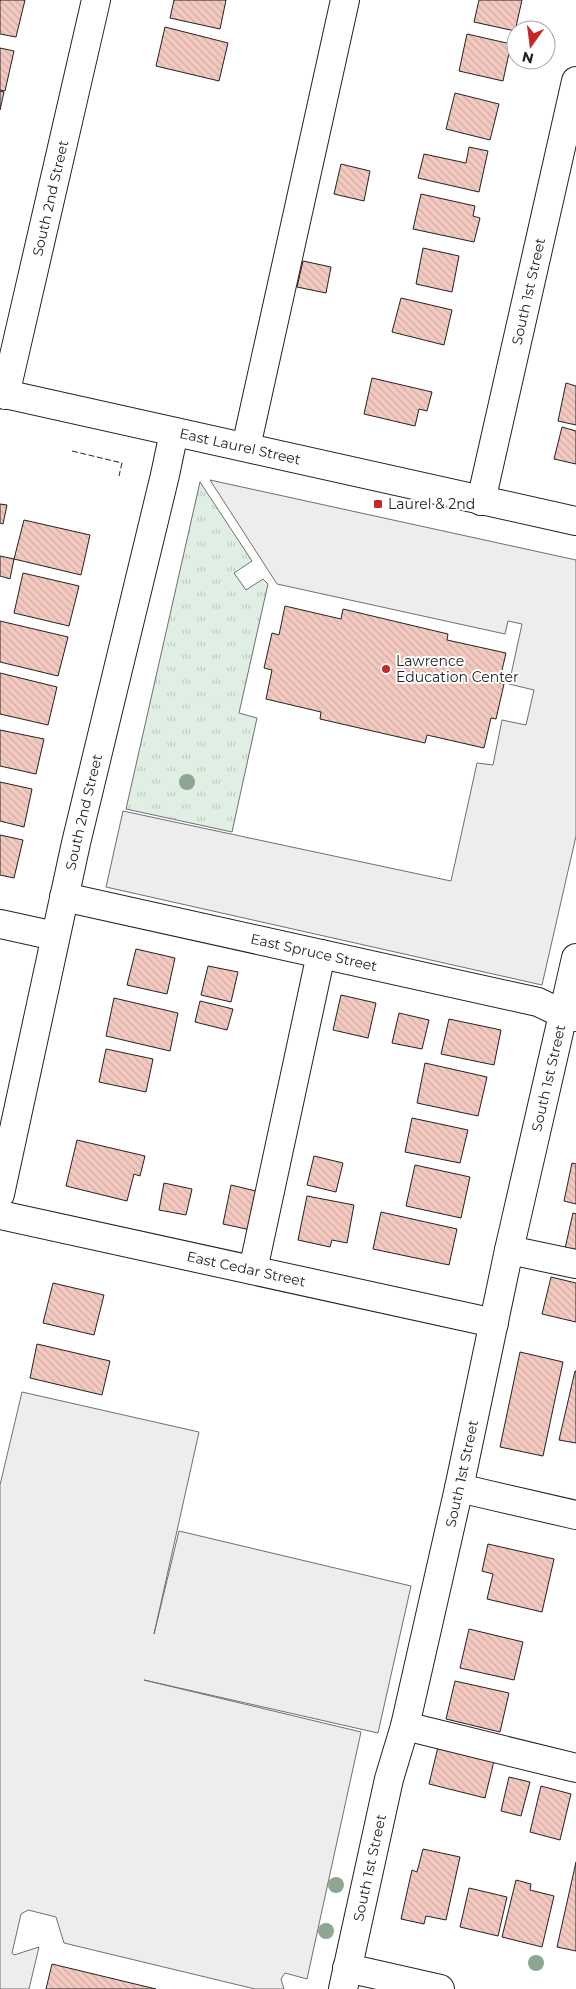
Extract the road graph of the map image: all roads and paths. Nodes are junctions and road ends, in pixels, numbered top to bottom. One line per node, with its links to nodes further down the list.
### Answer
1 (96, 0): 4 (street, South 2nd Street)
2 (345, 0): 6 (street)
3 (576, 81): 7 (street, South 1st Street)
4 (3, 394): 5 (street, East Laurel Street)
5 (174, 432): 6 (street, East Laurel Street); 9 (street, South 2nd Street)
6 (246, 447): 7 (street, East Laurel Street)
7 (481, 501): 8 (street, East Laurel Street)
8 (576, 521)
9 (64, 897): 11 (street, South 2nd Street); 12 (street, East Spruce Street)
10 (0, 924): 11 (street)
11 (55, 936): 15 (street, South 2nd Street)
12 (321, 954): 14 (street, East Spruce Street); 19 (street)
13 (576, 958): 14 (street, South 1st Street)
14 (570, 1016): 17 (street, South 1st Street)
15 (0, 1194)
16 (0, 1215): 19 (street, East Cedar Street)
17 (509, 1250): 18 (street); 20 (street, South 1st Street)
18 (576, 1264)
19 (253, 1270): 20 (street, East Cedar Street)
20 (494, 1323): 21 (street, South 1st Street)
21 (459, 1488): 22 (street); 23 (street, South 1st Street)
22 (576, 1515)
23 (405, 1726): 24 (street); 25 (street, South 1st Street)
24 (576, 1768)
25 (345, 1978): 26 (street)
26 (440, 1989)

